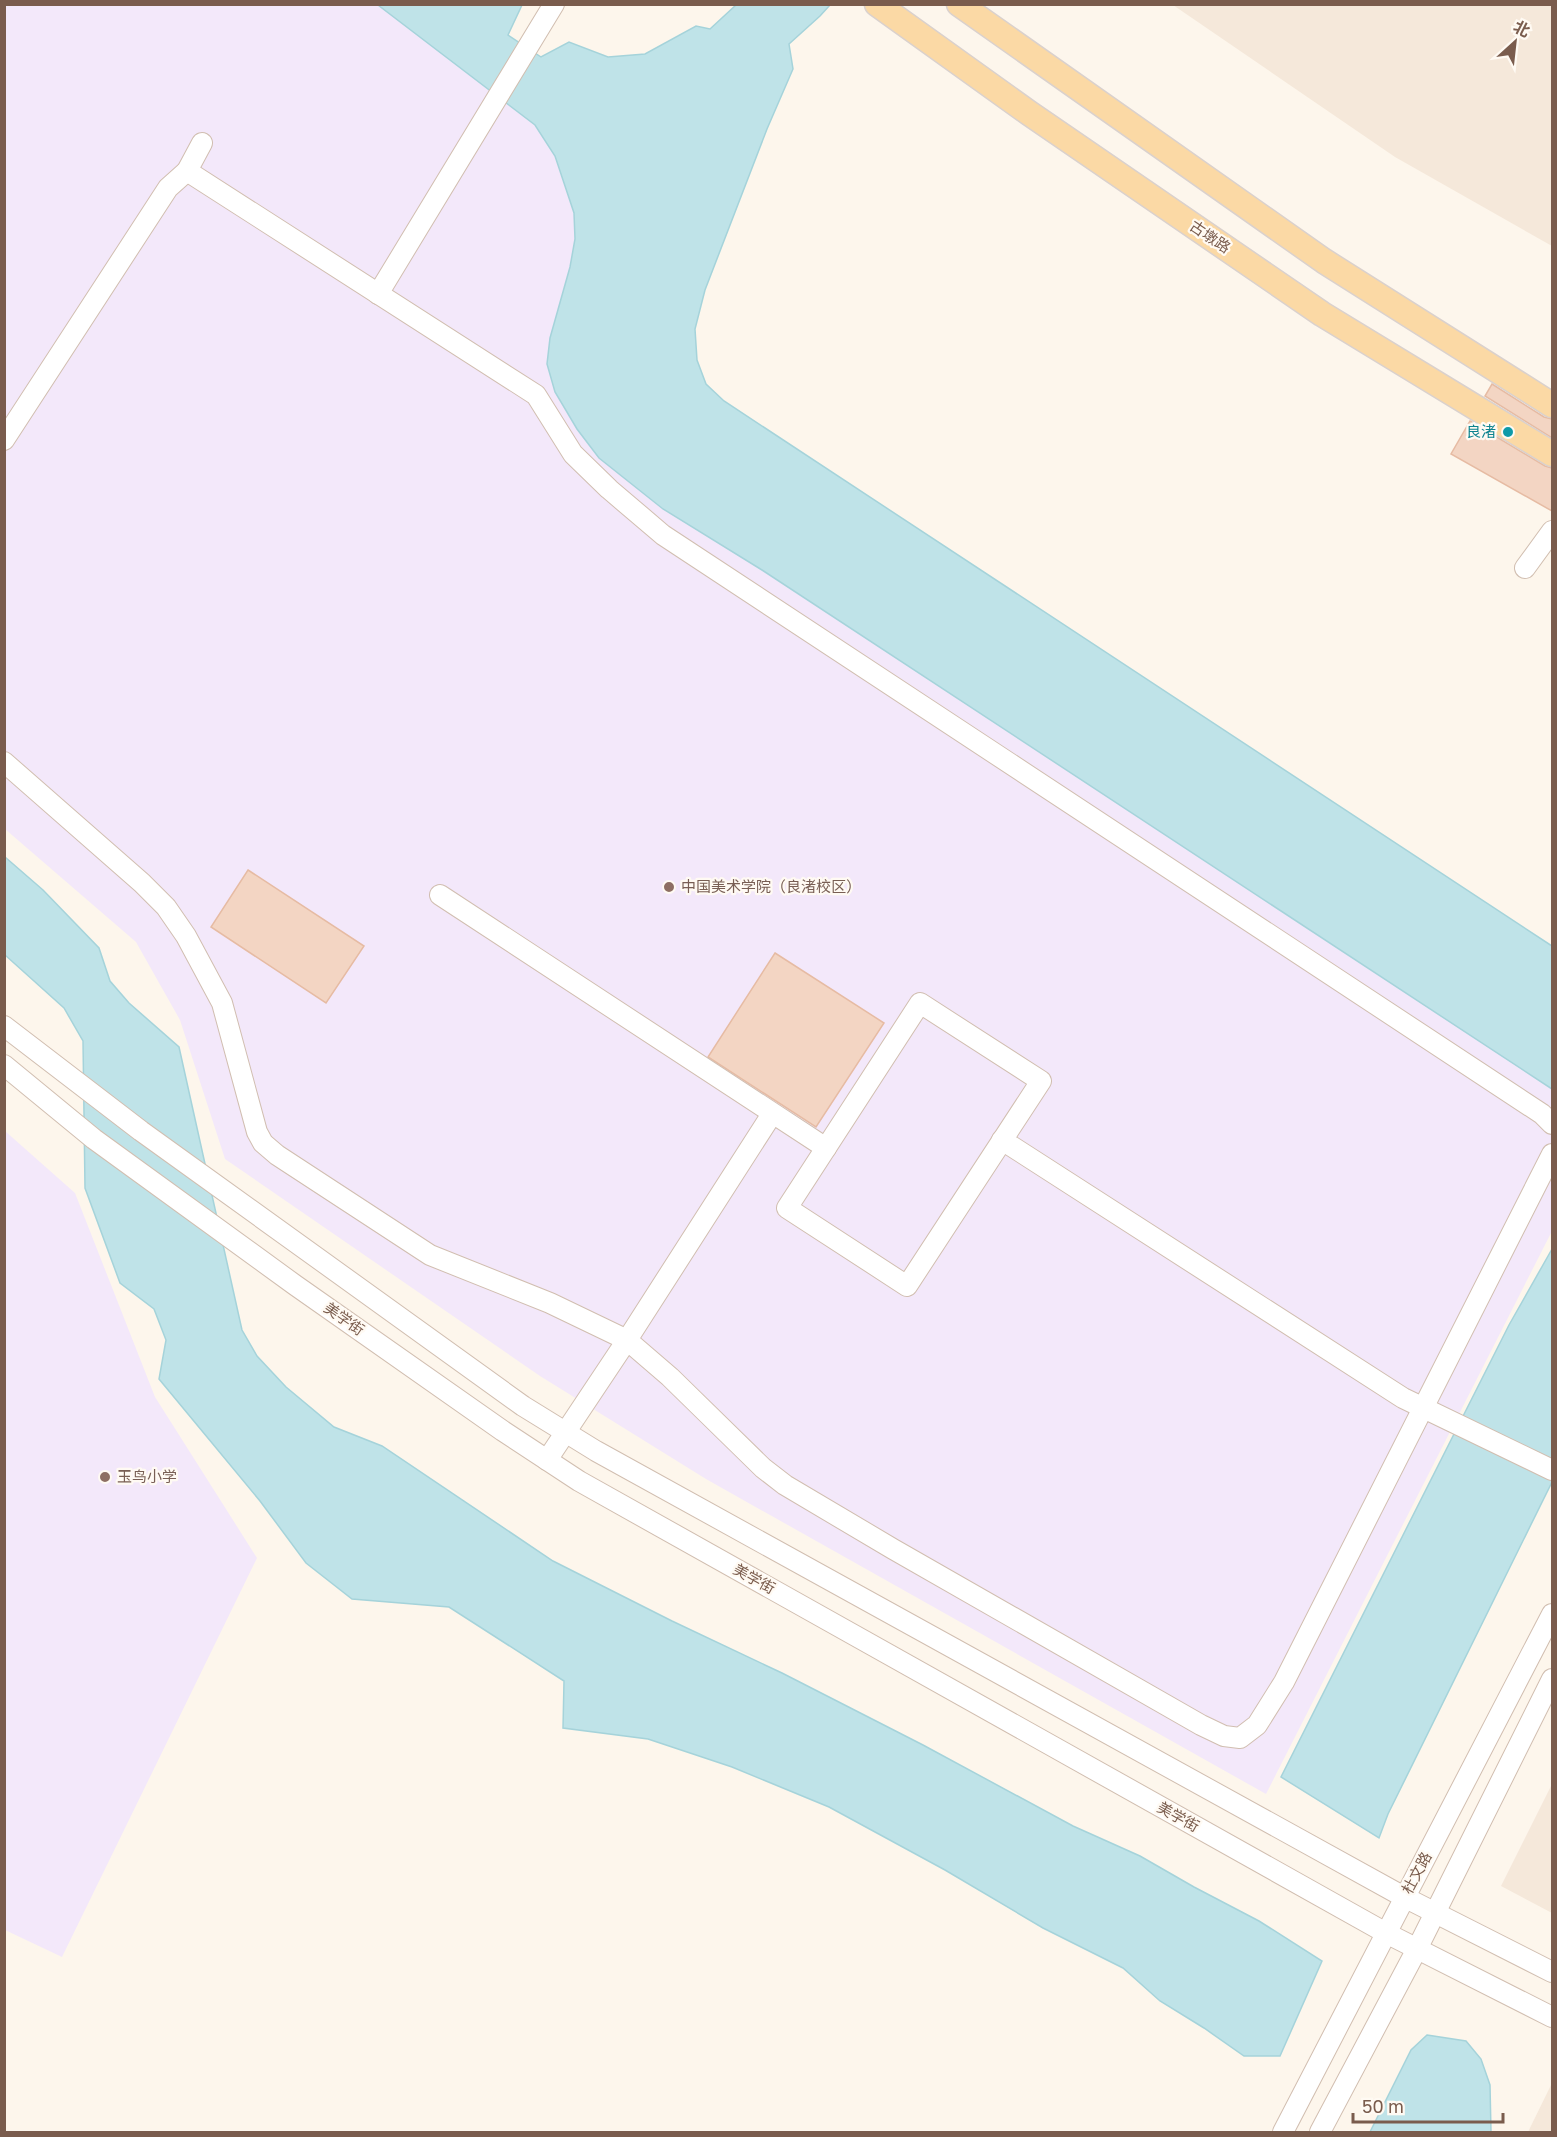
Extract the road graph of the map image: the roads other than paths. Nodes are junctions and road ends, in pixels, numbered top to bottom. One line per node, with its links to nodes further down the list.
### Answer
1 (554, 4): 6 (street)
2 (877, 4): 9 (main road, 古墩路)
3 (959, 4): 7 (main road)
4 (202, 143): 5 (street)
5 (187, 171): 6 (street); 8 (street)
6 (378, 294): 17 (street)
7 (1552, 405)
8 (4, 440)
9 (1552, 454)
10 (1552, 531): 11 (street)
11 (1525, 568)
12 (4, 762): 21 (street)
13 (440, 895): 16 (street)
14 (4, 1026): 23 (street)
15 (4, 1065): 24 (street, 美学街)
16 (772, 1114): 19 (street); 21 (street)
17 (1552, 1124)
18 (1002, 1140): 19 (street); 19 (street); 22 (street)
19 (826, 1148)
20 (1552, 1154): 22 (street)
21 (627, 1340): 22 (street); 23 (street)
22 (1423, 1406): 25 (street)
23 (565, 1432): 24 (street); 28 (street)
24 (547, 1460): 30 (street, 美学街)
25 (1552, 1470)
26 (1552, 1614): 28 (street, 杜文路)
27 (1552, 1679): 29 (street)
28 (1404, 1897): 29 (street); 30 (street, 杜文路)
29 (1435, 1913): 31 (street); 32 (street)
30 (1386, 1933): 31 (street, 美学街); 34 (street, 杜文路)
31 (1416, 1950): 33 (street, 美学街); 35 (street)
32 (1552, 1972)
33 (1552, 2016)
34 (1283, 2133)
35 (1320, 2133)

